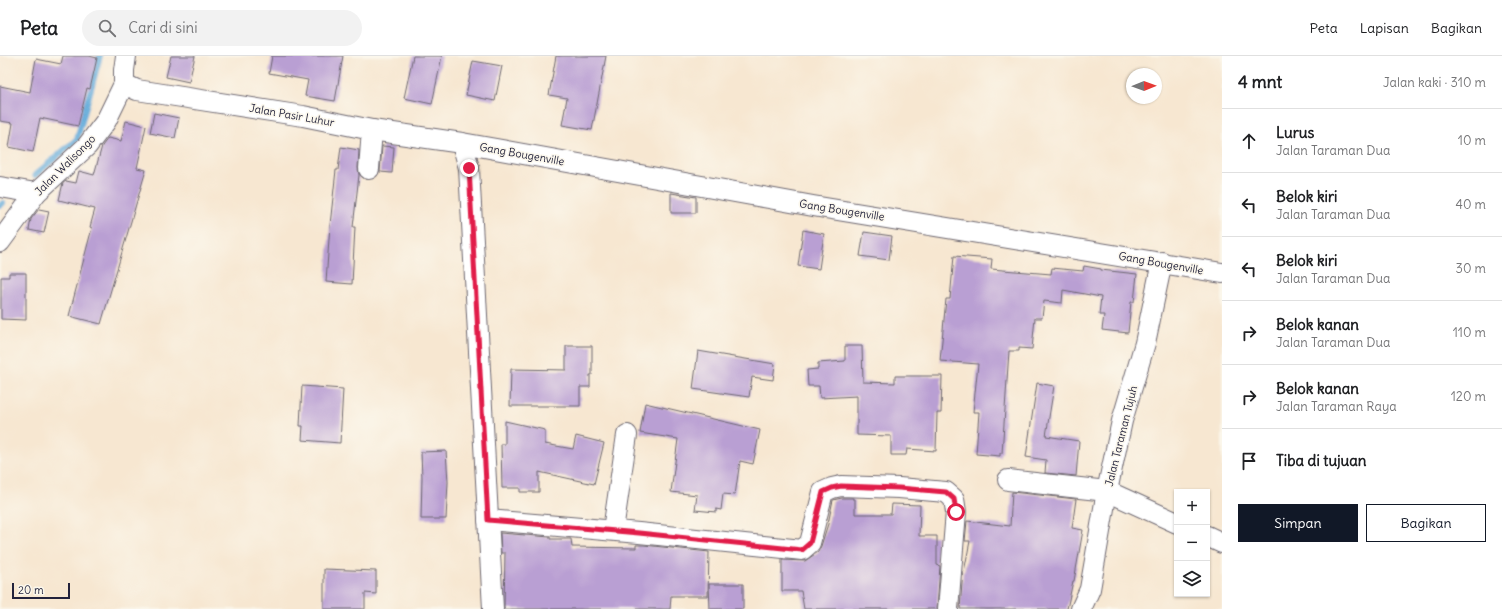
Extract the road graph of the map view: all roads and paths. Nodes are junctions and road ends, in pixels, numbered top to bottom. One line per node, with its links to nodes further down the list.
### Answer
1 (126, 56): 2 (street)
2 (124, 84): 3 (street, Jalan Pasir Luhur); 7 (street, Jalan Walisongo)
3 (372, 130): 4 (street, Jalan Pasir Luhur); 5 (street)
4 (462, 143): 9 (street, Gang Bougenville); 14 (street)
5 (369, 169)
6 (0, 187): 7 (street)
7 (36, 194): 8 (street, Jalan Walisongo)
8 (0, 242)
9 (1162, 262): 10 (street, Gang Bougenville); 13 (street, Jalan Taraman Tujuh)
10 (1222, 273)
11 (627, 435): 16 (street)
12 (1008, 480): 13 (street)
13 (1107, 491): 15 (street); 21 (street, Jalan Taraman Tujuh)
14 (488, 520): 16 (street); 19 (street)
15 (1174, 522)
16 (613, 530): 20 (street)
17 (1210, 537): 18 (street)
18 (1222, 543)
19 (493, 609)
20 (948, 609)
21 (1082, 609)

